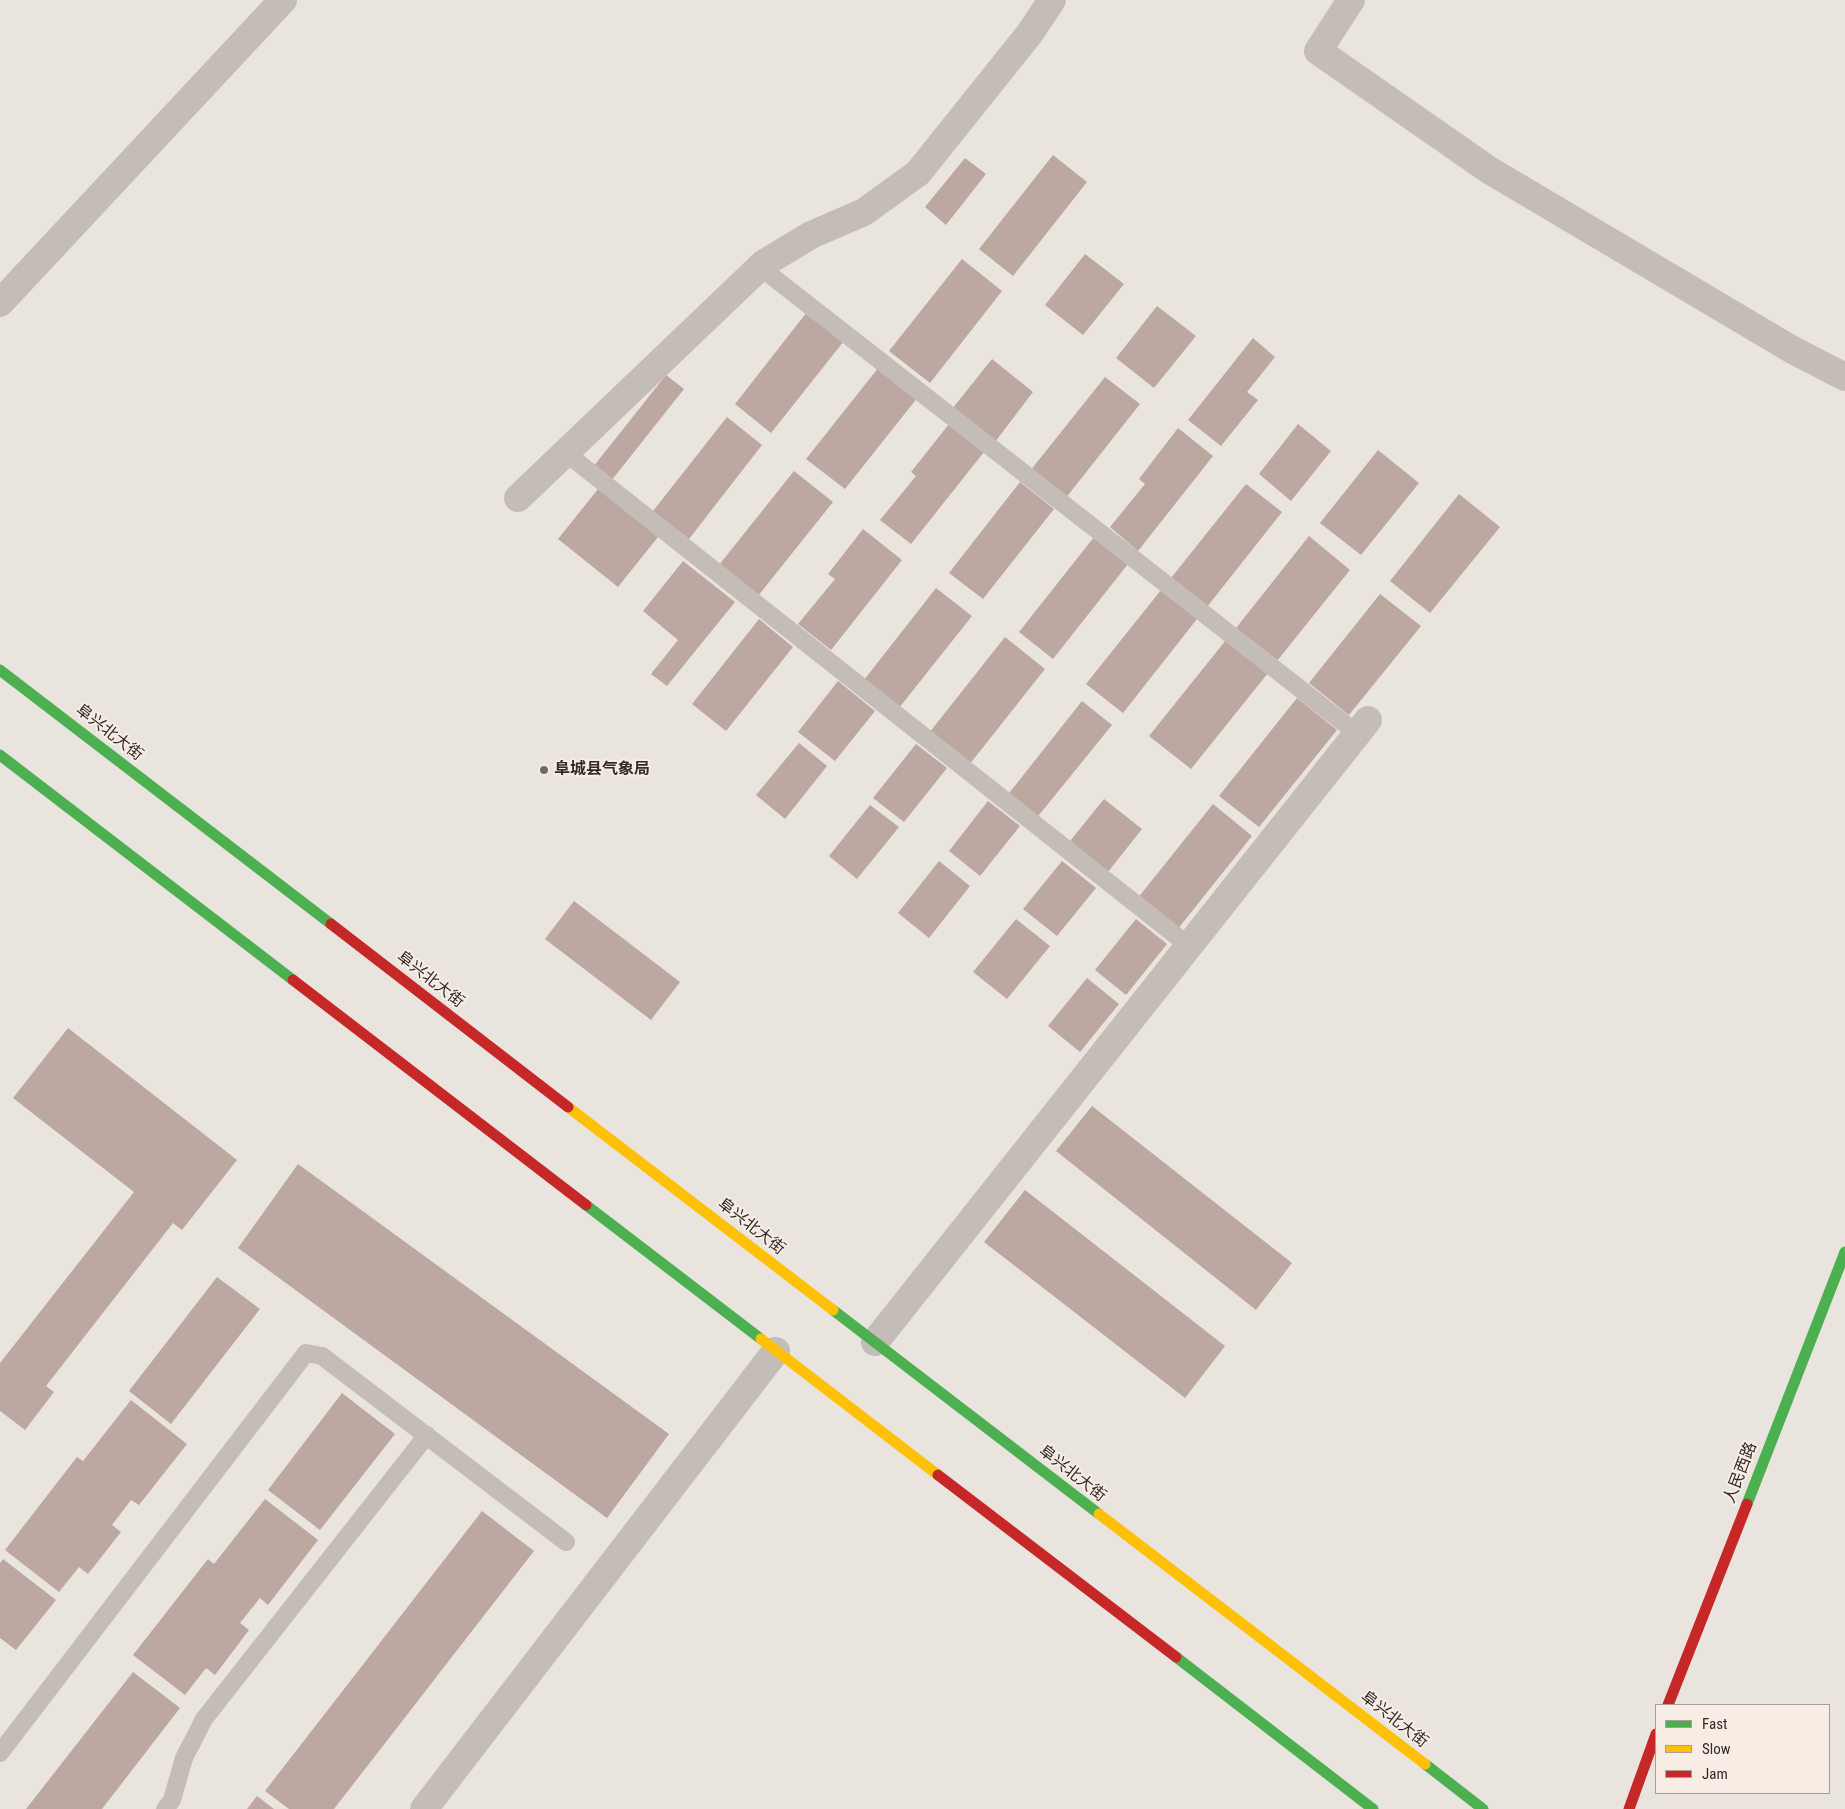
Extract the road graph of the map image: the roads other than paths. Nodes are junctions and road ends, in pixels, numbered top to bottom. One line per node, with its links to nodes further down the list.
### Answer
1 (283, 0): 5 (street)
2 (1052, 0): 4 (street)
3 (1351, 0): 6 (street)
4 (760, 268): 7 (street); 10 (lane)
5 (0, 302)
6 (1845, 377)
7 (566, 453): 8 (street); 12 (lane)
8 (518, 498)
9 (0, 670): 14 (main road, 阜兴北大街)
10 (1363, 727): 12 (street)
11 (0, 755): 15 (main road)
12 (1189, 946): 14 (street)
13 (1845, 1252): 18 (main road, 人民西路)
14 (875, 1342): 24 (main road, 阜兴北大街)
15 (776, 1351): 22 (street); 23 (main road)
16 (427, 1434): 17 (lane); 20 (lane); 21 (lane)
17 (566, 1542)
18 (1668, 1704)
19 (1655, 1737): 25 (main road)
20 (0, 1753)
21 (165, 1809)
22 (424, 1809)
23 (1373, 1809)
24 (1483, 1809)
25 (1629, 1809)

